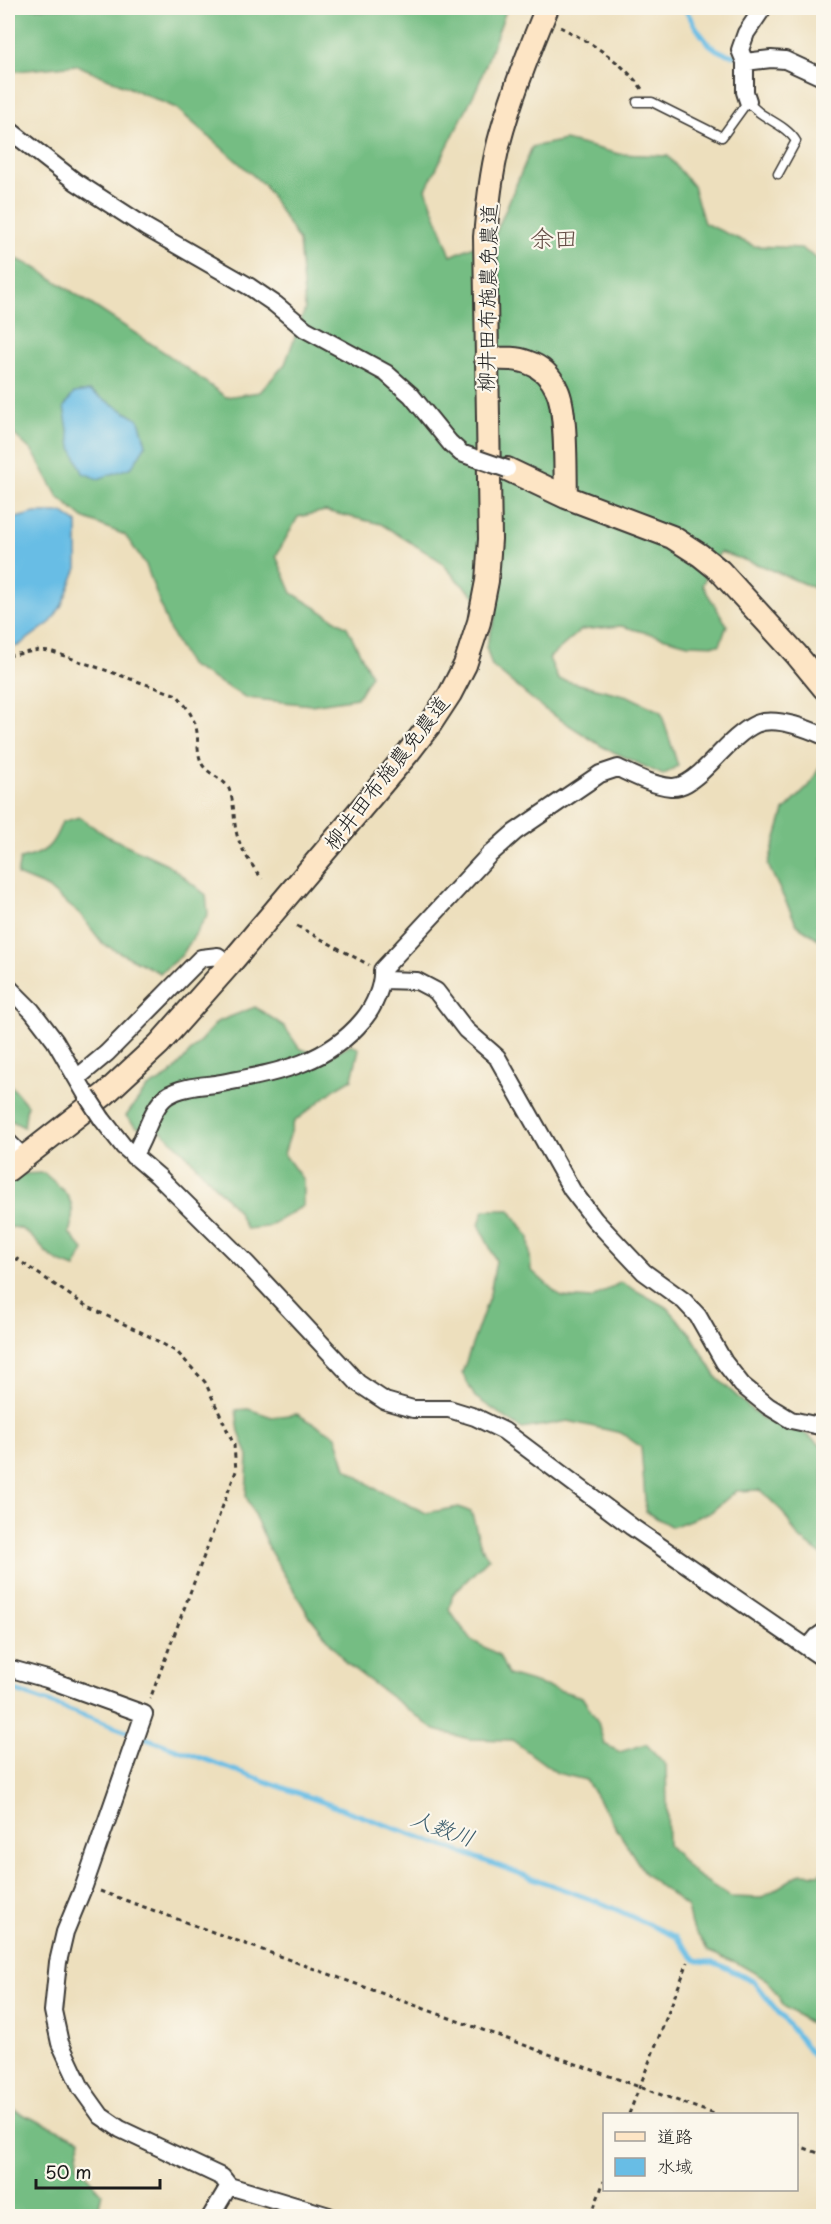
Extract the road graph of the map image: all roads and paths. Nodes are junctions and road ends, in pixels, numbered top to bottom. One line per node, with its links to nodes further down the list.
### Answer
1 (763, 8): 3 (street)
2 (545, 13): 6 (path); 9 (street, 柳井田布施農免農道)
3 (745, 62): 4 (street); 5 (street)
4 (824, 78)
5 (748, 101): 6 (lane); 8 (lane)
6 (641, 102)
7 (8, 129): 10 (street, bridge)
8 (778, 174)
9 (486, 359): 11 (street); 17 (street, 柳井田布施農免農道)
10 (507, 469): 11 (street)
11 (566, 497): 13 (street)
12 (8, 656): 15 (path)
13 (824, 687)
14 (824, 736): 18 (street)
15 (262, 879)
16 (297, 926): 18 (path)
17 (229, 965): 20 (street); 23 (street, 柳井田布施農免農道)
18 (383, 975): 22 (street); 25 (street)
19 (8, 987): 20 (street)
20 (76, 1078): 22 (street, bridge)
21 (8, 1142): 23 (street)
22 (133, 1156): 27 (street)
23 (16, 1164)
24 (8, 1253): 30 (path)
25 (824, 1427)
26 (824, 1632): 27 (street)
27 (808, 1648): 28 (street)
28 (824, 1659)
29 (8, 1668): 30 (street)
30 (144, 1714): 31 (street)
31 (84, 1886): 33 (path); 39 (street)
32 (688, 1962): 33 (path)
33 (639, 2086): 34 (path); 35 (path)
34 (630, 2113)
35 (709, 2113)
36 (798, 2146): 37 (path)
37 (824, 2155)
38 (603, 2184): 42 (path)
39 (229, 2186): 40 (street); 41 (street)
40 (211, 2217)
41 (328, 2217)
42 (591, 2217)

